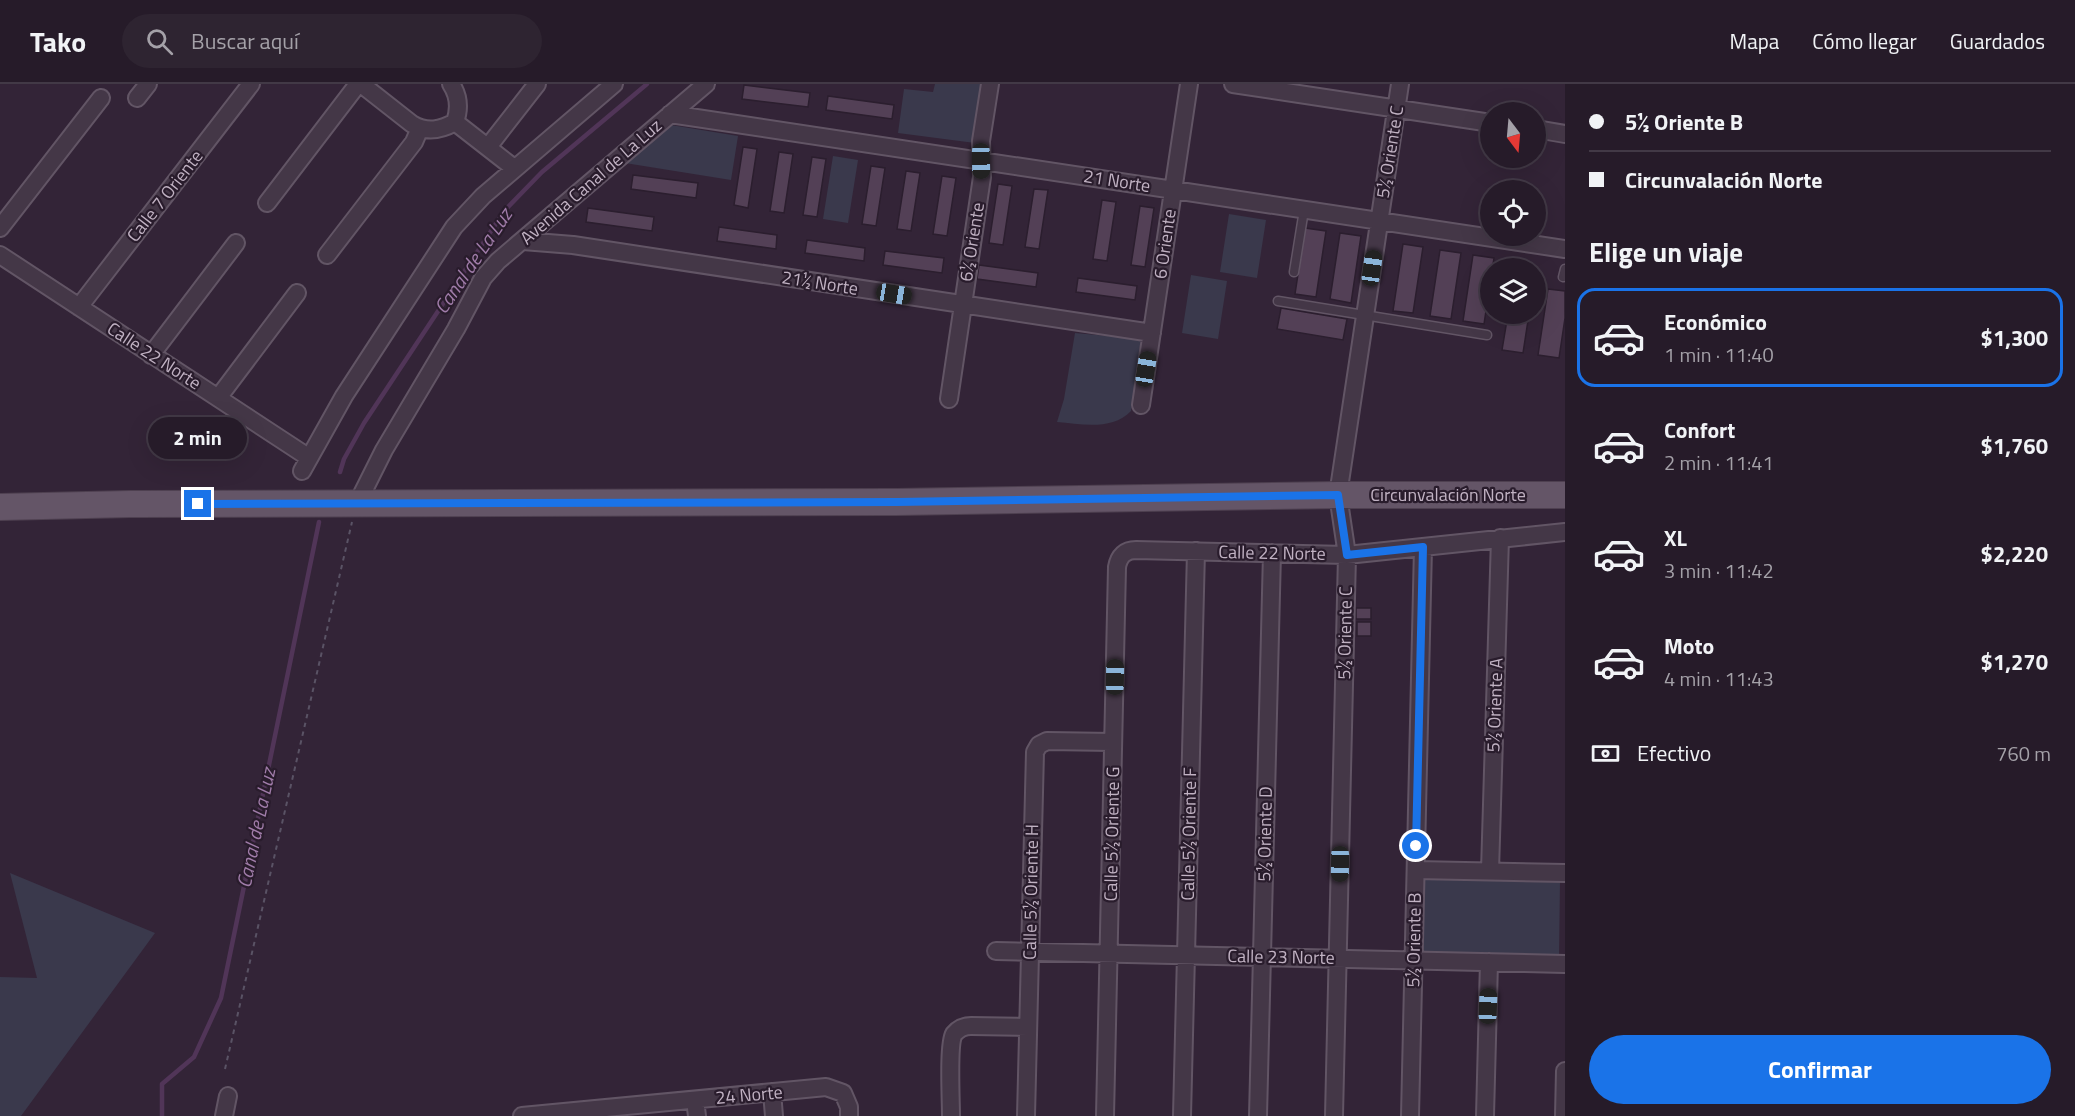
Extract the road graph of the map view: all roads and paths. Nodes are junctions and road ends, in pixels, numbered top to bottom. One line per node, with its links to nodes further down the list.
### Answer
1 (147, 84): 13 (street)
2 (251, 84): 38 (street, Calle 7 Oriente)
3 (360, 84): 18 (street); 25 (street)
4 (451, 84): 17 (street)
5 (537, 84): 21 (street)
6 (614, 84): 23 (street)
7 (706, 84): 15 (street, Avenida Canal de La Luz)
8 (990, 84): 22 (street, 6½ Oriente)
9 (1189, 84): 24 (street, 6 Oriente)
10 (1233, 84): 14 (street)
11 (1400, 84): 14 (street, 5½ Oriente C)
12 (101, 98): 28 (street)
13 (137, 98)
14 (1396, 108): 16 (street); 27 (street, 5½ Oriente C)
15 (670, 114): 22 (street, 21 Norte); 29 (street, Avenida Canal de La Luz)
16 (1480, 121)
17 (455, 122): 18 (street); 21 (street)
18 (420, 128): 33 (street)
19 (1546, 131): 20 (street)
20 (1565, 134)
21 (488, 147): 23 (street)
22 (981, 161): 24 (street, 21 Norte); 37 (street, 6½ Oriente)
23 (514, 168): 43 (street, Calle 22 Norte)
24 (1173, 190): 26 (street, 21 Norte); 40 (street, 6 Oriente)
25 (267, 203)
26 (1304, 210): 27 (street, 21 Norte); 34 (lane)
27 (1380, 221): 31 (street, 21 Norte); 39 (street, 5½ Oriente C)
28 (0, 228)
29 (523, 241): 37 (street, 21½ Norte); 48 (street, Avenida Canal de La Luz)
30 (236, 243): 42 (street)
31 (1565, 249)
32 (0, 255): 38 (street, Calle 22 Norte)
33 (327, 255)
34 (1294, 272)
35 (297, 293): 43 (street)
36 (1278, 300): 39 (lane)
37 (963, 304): 40 (street, 21½ Norte); 44 (street, 6½ Oriente)
38 (79, 307): 42 (street, Calle 22 Norte)
39 (1365, 315): 41 (lane); 46 (street, 5½ Oriente C)
40 (1152, 333): 45 (street, 6 Oriente)
41 (1487, 335)
42 (152, 354): 43 (street, Calle 22 Norte)
43 (218, 398)
44 (949, 399)
45 (1141, 405)
46 (1338, 495): 47 (main road, Circunvalación Norte); 48 (main road, Circunvalación Norte); 56 (street, 5½ Oriente C)
47 (1565, 495)
48 (357, 504): 49 (main road, Circunvalación Norte); 71 (path)
49 (0, 507)
50 (1565, 532): 51 (street, Calle 22 Norte)
51 (1500, 538): 52 (street, Calle 22 Norte); 59 (street, 5½ Oriente A)
52 (1423, 547): 56 (street, Calle 22 Norte); 58 (street, 5½ Oriente B)
53 (1196, 551): 54 (street, Calle 22 Norte); 55 (street, Calle 22 Norte); 64 (street, Calle 5½ Oriente F)
54 (1124, 553): 57 (street, Calle 5½ Oriente G)
55 (1272, 553): 56 (street, Calle 22 Norte); 65 (street, 5½ Oriente D)
56 (1347, 555): 66 (street, 5½ Oriente C)
57 (1113, 742): 62 (street, Calle 5½ Oriente H); 63 (street, Calle 5½ Oriente G)
58 (1416, 870): 59 (street); 67 (street, 5½ Oriente B)
59 (1490, 871): 60 (street)
60 (1565, 873)
61 (996, 951): 62 (street, Calle 23 Norte)
62 (1029, 951): 63 (street, Calle 23 Norte); 70 (street, Calle 5½ Oriente H)
63 (1110, 953): 64 (street, Calle 23 Norte); 84 (street, Calle 5½ Oriente G)
64 (1186, 955): 65 (street, Calle 23 Norte); 85 (street, Calle 5½ Oriente F)
65 (1262, 957): 66 (street, Calle 23 Norte); 86 (street, 5½ Oriente D)
66 (1337, 959): 67 (street, Calle 23 Norte); 87 (street, 5½ Oriente C)
67 (1414, 961): 68 (street, Calle 23 Norte); 88 (street, 5½ Oriente B)
68 (1489, 962): 69 (street, Calle 23 Norte); 89 (street)
69 (1565, 964)
70 (1028, 1027): 82 (street); 83 (street, Calle 5½ Oriente H)
71 (225, 1069)
72 (1565, 1071): 90 (street)
73 (772, 1092): 75 (street, 24 Norte); 80 (street); 81 (street, 24 Norte)
74 (228, 1096): 78 (street)
75 (696, 1108): 76 (street, 24 Norte)
76 (627, 1111): 77 (street, 24 Norte)
77 (552, 1115): 79 (street, 24 Norte)
78 (224, 1116)
79 (522, 1116)
80 (774, 1116)
81 (849, 1116)
82 (951, 1116)
83 (1026, 1116)
84 (1105, 1116)
85 (1182, 1116)
86 (1258, 1116)
87 (1334, 1116)
88 (1410, 1116)
89 (1485, 1116)
90 (1564, 1116)

